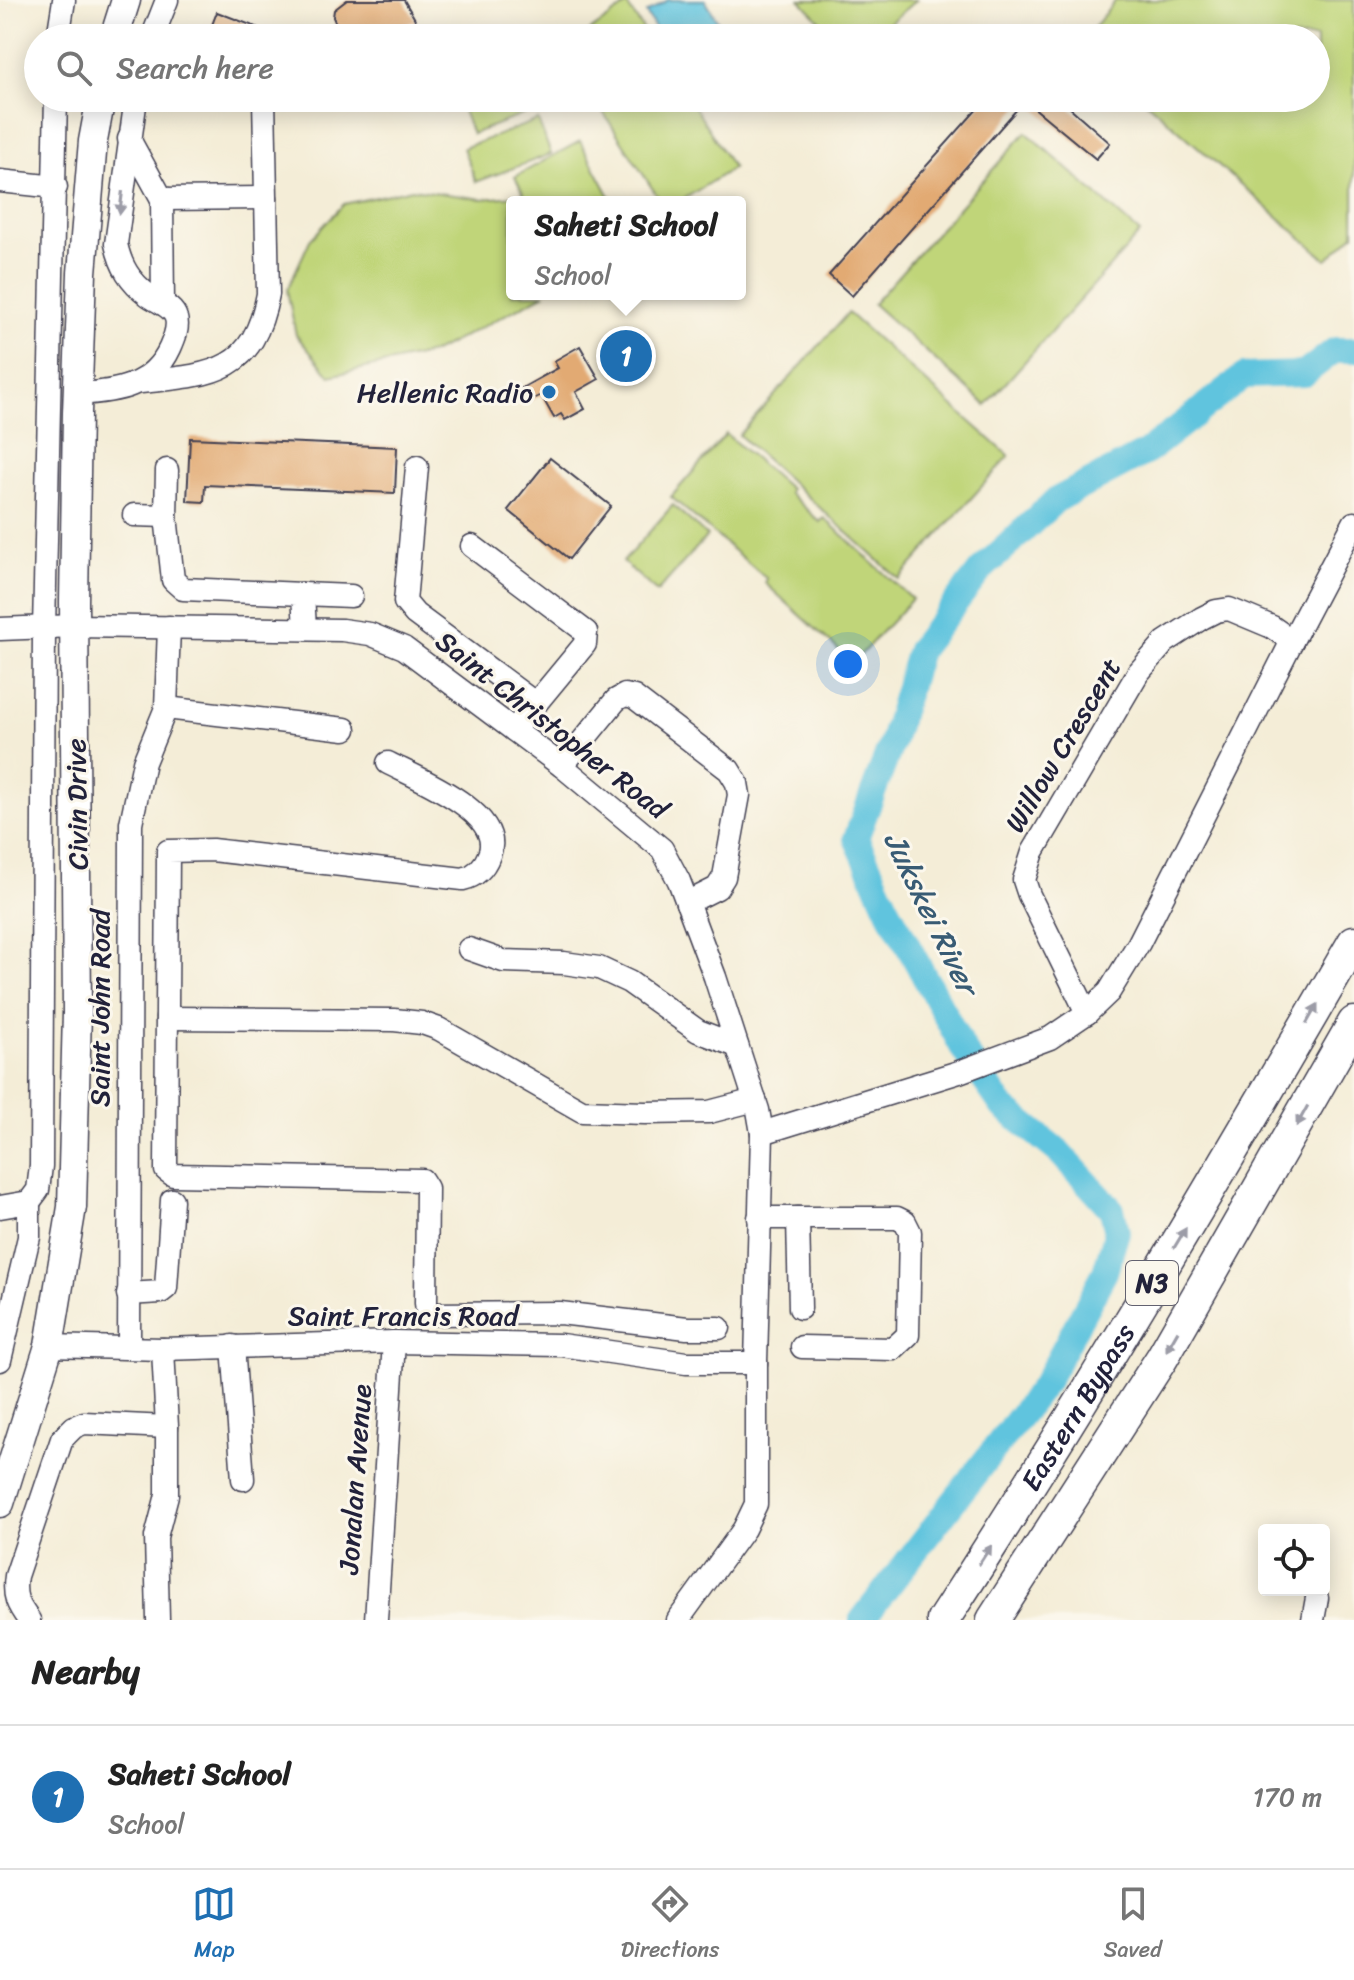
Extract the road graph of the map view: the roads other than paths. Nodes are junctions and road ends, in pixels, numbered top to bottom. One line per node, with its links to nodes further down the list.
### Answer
1 (64, 0): 4 (street)
2 (126, 0): 5 (main road)
3 (167, 0): 6 (street)
4 (60, 24)
5 (118, 24)
6 (158, 24)
7 (56, 112): 13 (street)
8 (98, 112): 18 (main road, Civin Drive)
9 (134, 112): 11 (street)
10 (264, 112): 14 (street)
11 (129, 139): 15 (street); 16 (street, one-way to 16)
12 (0, 181): 13 (street)
13 (56, 187): 30 (street)
14 (266, 198): 15 (street); 17 (street)
15 (162, 199): 16 (street)
16 (163, 304): 17 (street)
17 (140, 382): 18 (street)
18 (77, 394): 27 (main road, Civin Drive)
19 (417, 467): 33 (street)
20 (167, 470): 22 (street)
21 (134, 515): 22 (street)
22 (166, 516): 25 (street)
23 (1354, 523): 32 (street)
24 (472, 546): 33 (street)
25 (303, 594): 26 (street); 31 (street)
26 (351, 596)
27 (74, 626): 28 (street, Saint Christopher Road); 30 (street, Saint Christopher Road); 60 (main road, Civin Drive)
28 (169, 627): 31 (street, Saint Christopher Road); 34 (street, Saint John Road)
29 (0, 629): 30 (street, Saint Christopher Road)
30 (44, 629): 51 (street)
31 (305, 629): 36 (street, Saint Christopher Road)
32 (1292, 641): 44 (street); 44 (street, Willow Crescent)
33 (536, 704): 36 (street)
34 (166, 708): 35 (street); 39 (street, Saint John Road)
35 (345, 729)
36 (514, 730): 38 (street, Saint Christopher Road)
37 (388, 763): 40 (street)
38 (562, 766): 41 (street, Saint Christopher Road); 41 (street)
39 (131, 848): 40 (street); 55 (street, Saint John Road)
40 (168, 851): 45 (street)
41 (687, 903): 47 (street, Saint Christopher Road)
42 (1354, 942): 75 (highway, Eastern Bypass / N3, one-way to 42)
43 (469, 949): 47 (street)
44 (1087, 1013): 49 (street)
45 (167, 1018): 48 (street); 57 (street)
46 (1354, 1023): 76 (highway, Eastern Bypass / N3, one-way to 76)
47 (737, 1046): 48 (street, Saint Christopher Road)
48 (755, 1100): 49 (street, Saint Christopher Road)
49 (762, 1133): 53 (street, Saint Christopher Road)
50 (172, 1200): 55 (street)
51 (29, 1202): 52 (street); 65 (street)
52 (0, 1207)
53 (759, 1218): 54 (street); 67 (street, Saint Christopher Road)
54 (798, 1218): 56 (street); 63 (street)
55 (128, 1294): 62 (street, Saint John Road)
56 (800, 1308)
57 (687, 1328): 58 (street); 66 (street)
58 (719, 1328)
59 (394, 1342): 61 (street, Saint Francis Road); 66 (street, Saint Francis Road); 73 (street, Jonalan Avenue)
60 (49, 1346): 62 (street, Saint Francis Road); 70 (main road, Civin Drive)
61 (233, 1346): 64 (street, Saint Francis Road); 69 (street)
62 (129, 1347): 64 (street, Saint Francis Road)
63 (802, 1347)
64 (163, 1349): 68 (street)
65 (0, 1360)
66 (686, 1363): 67 (street, Saint Francis Road)
67 (756, 1363): 74 (street, Saint Christopher Road)
68 (167, 1427): 71 (street); 72 (street)
69 (243, 1479)
70 (0, 1503)
71 (29, 1620)
72 (158, 1620)
73 (376, 1620)
74 (678, 1620)
75 (943, 1620)
76 (993, 1620)

